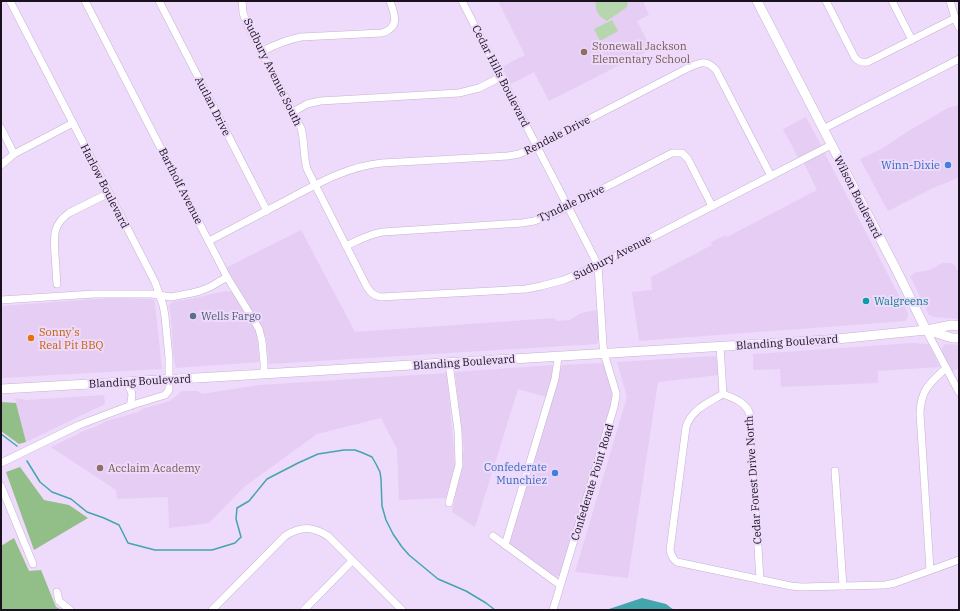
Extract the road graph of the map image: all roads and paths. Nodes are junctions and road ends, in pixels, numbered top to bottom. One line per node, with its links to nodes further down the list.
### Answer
1 (10, 1): 18 (street, Harlow Boulevard)
2 (85, 1): 31 (street, Bartholf Avenue)
3 (159, 1): 30 (street, Autlan Drive)
4 (242, 1): 14 (street, Sudbury Avenue South)
5 (390, 1): 14 (street)
6 (462, 1): 16 (street, Cedar Hills Boulevard)
7 (757, 1): 20 (main road, Wilson Boulevard)
8 (826, 1): 13 (street)
9 (892, 1): 13 (street)
10 (950, 1): 11 (street)
11 (955, 18): 12 (street); 13 (street)
12 (959, 27)
13 (912, 40)
14 (261, 52): 17 (street, Sudbury Avenue South)
15 (959, 59): 20 (street)
16 (501, 77): 17 (street); 22 (street, Cedar Hills Boulevard)
17 (293, 112): 26 (street, Sudbury Avenue South)
18 (73, 123): 23 (street); 27 (street, Harlow Boulevard)
19 (1, 128): 23 (street)
20 (823, 129): 21 (main road, Wilson Boulevard)
21 (831, 145): 25 (street, Sudbury Avenue); 40 (main road, Wilson Boulevard)
22 (537, 146): 25 (street, Rendale Drive); 26 (street, Rendale Drive); 29 (street, Cedar Hills Boulevard)
23 (14, 154): 24 (street)
24 (1, 165)
25 (770, 176): 28 (street, Sudbury Avenue)
26 (315, 185): 30 (street, Rendale Drive); 32 (street, Sudbury Avenue South)
27 (109, 193): 35 (street); 36 (street, Harlow Boulevard)
28 (712, 206): 29 (street, Tyndale Drive); 33 (street, Sudbury Avenue)
29 (568, 207): 32 (street, Tyndale Drive); 33 (street, Cedar Hills Boulevard)
30 (267, 211): 31 (street, Rendale Drive)
31 (209, 241): 34 (street, Bartholf Avenue)
32 (346, 246): 37 (street, Sudbury Avenue South)
33 (598, 265): 37 (street, Sudbury Avenue); 43 (street, Cedar Hills Boulevard)
34 (227, 278): 36 (street); 47 (street, Bartholf Avenue)
35 (57, 284)
36 (160, 295): 38 (street); 48 (street, Harlow Boulevard)
37 (374, 295)
38 (1, 300)
39 (959, 326): 40 (main road, Blanding Boulevard)
40 (926, 330): 41 (main road, Blanding Boulevard); 42 (main road, Blanding Boulevard); 46 (street, Wilson Boulevard)
41 (959, 338)
42 (720, 346): 43 (main road, Blanding Boulevard); 52 (street)
43 (604, 353): 44 (main road, Blanding Boulevard); 65 (street, Confederate Point Road)
44 (558, 356): 45 (main road, Blanding Boulevard); 59 (street)
45 (449, 362): 47 (main road, Blanding Boulevard); 57 (street)
46 (946, 368): 51 (street, Wilson Boulevard); 63 (street)
47 (264, 374): 48 (main road, Blanding Boulevard)
48 (169, 379): 49 (main road, Blanding Boulevard); 53 (street)
49 (126, 382): 50 (main road, Blanding Boulevard); 53 (street)
50 (1, 389)
51 (959, 392)
52 (723, 394): 64 (street, Cedar Forest Drive North); 64 (street)
53 (130, 406): 54 (street)
54 (1, 463)
55 (835, 472): 66 (street)
56 (1, 486): 62 (street)
57 (449, 503)
58 (493, 536): 59 (street)
59 (505, 545): 65 (street)
60 (959, 560): 63 (street)
61 (352, 561): 68 (street); 70 (street); 71 (street)
62 (33, 564)
63 (930, 570): 66 (street)
64 (760, 580): 66 (street)
65 (560, 585): 72 (street, Confederate Point Road)
66 (843, 586)
67 (57, 592): 69 (street)
68 (399, 609)
69 (70, 610)
70 (212, 610)
71 (304, 610)
72 (553, 610)

